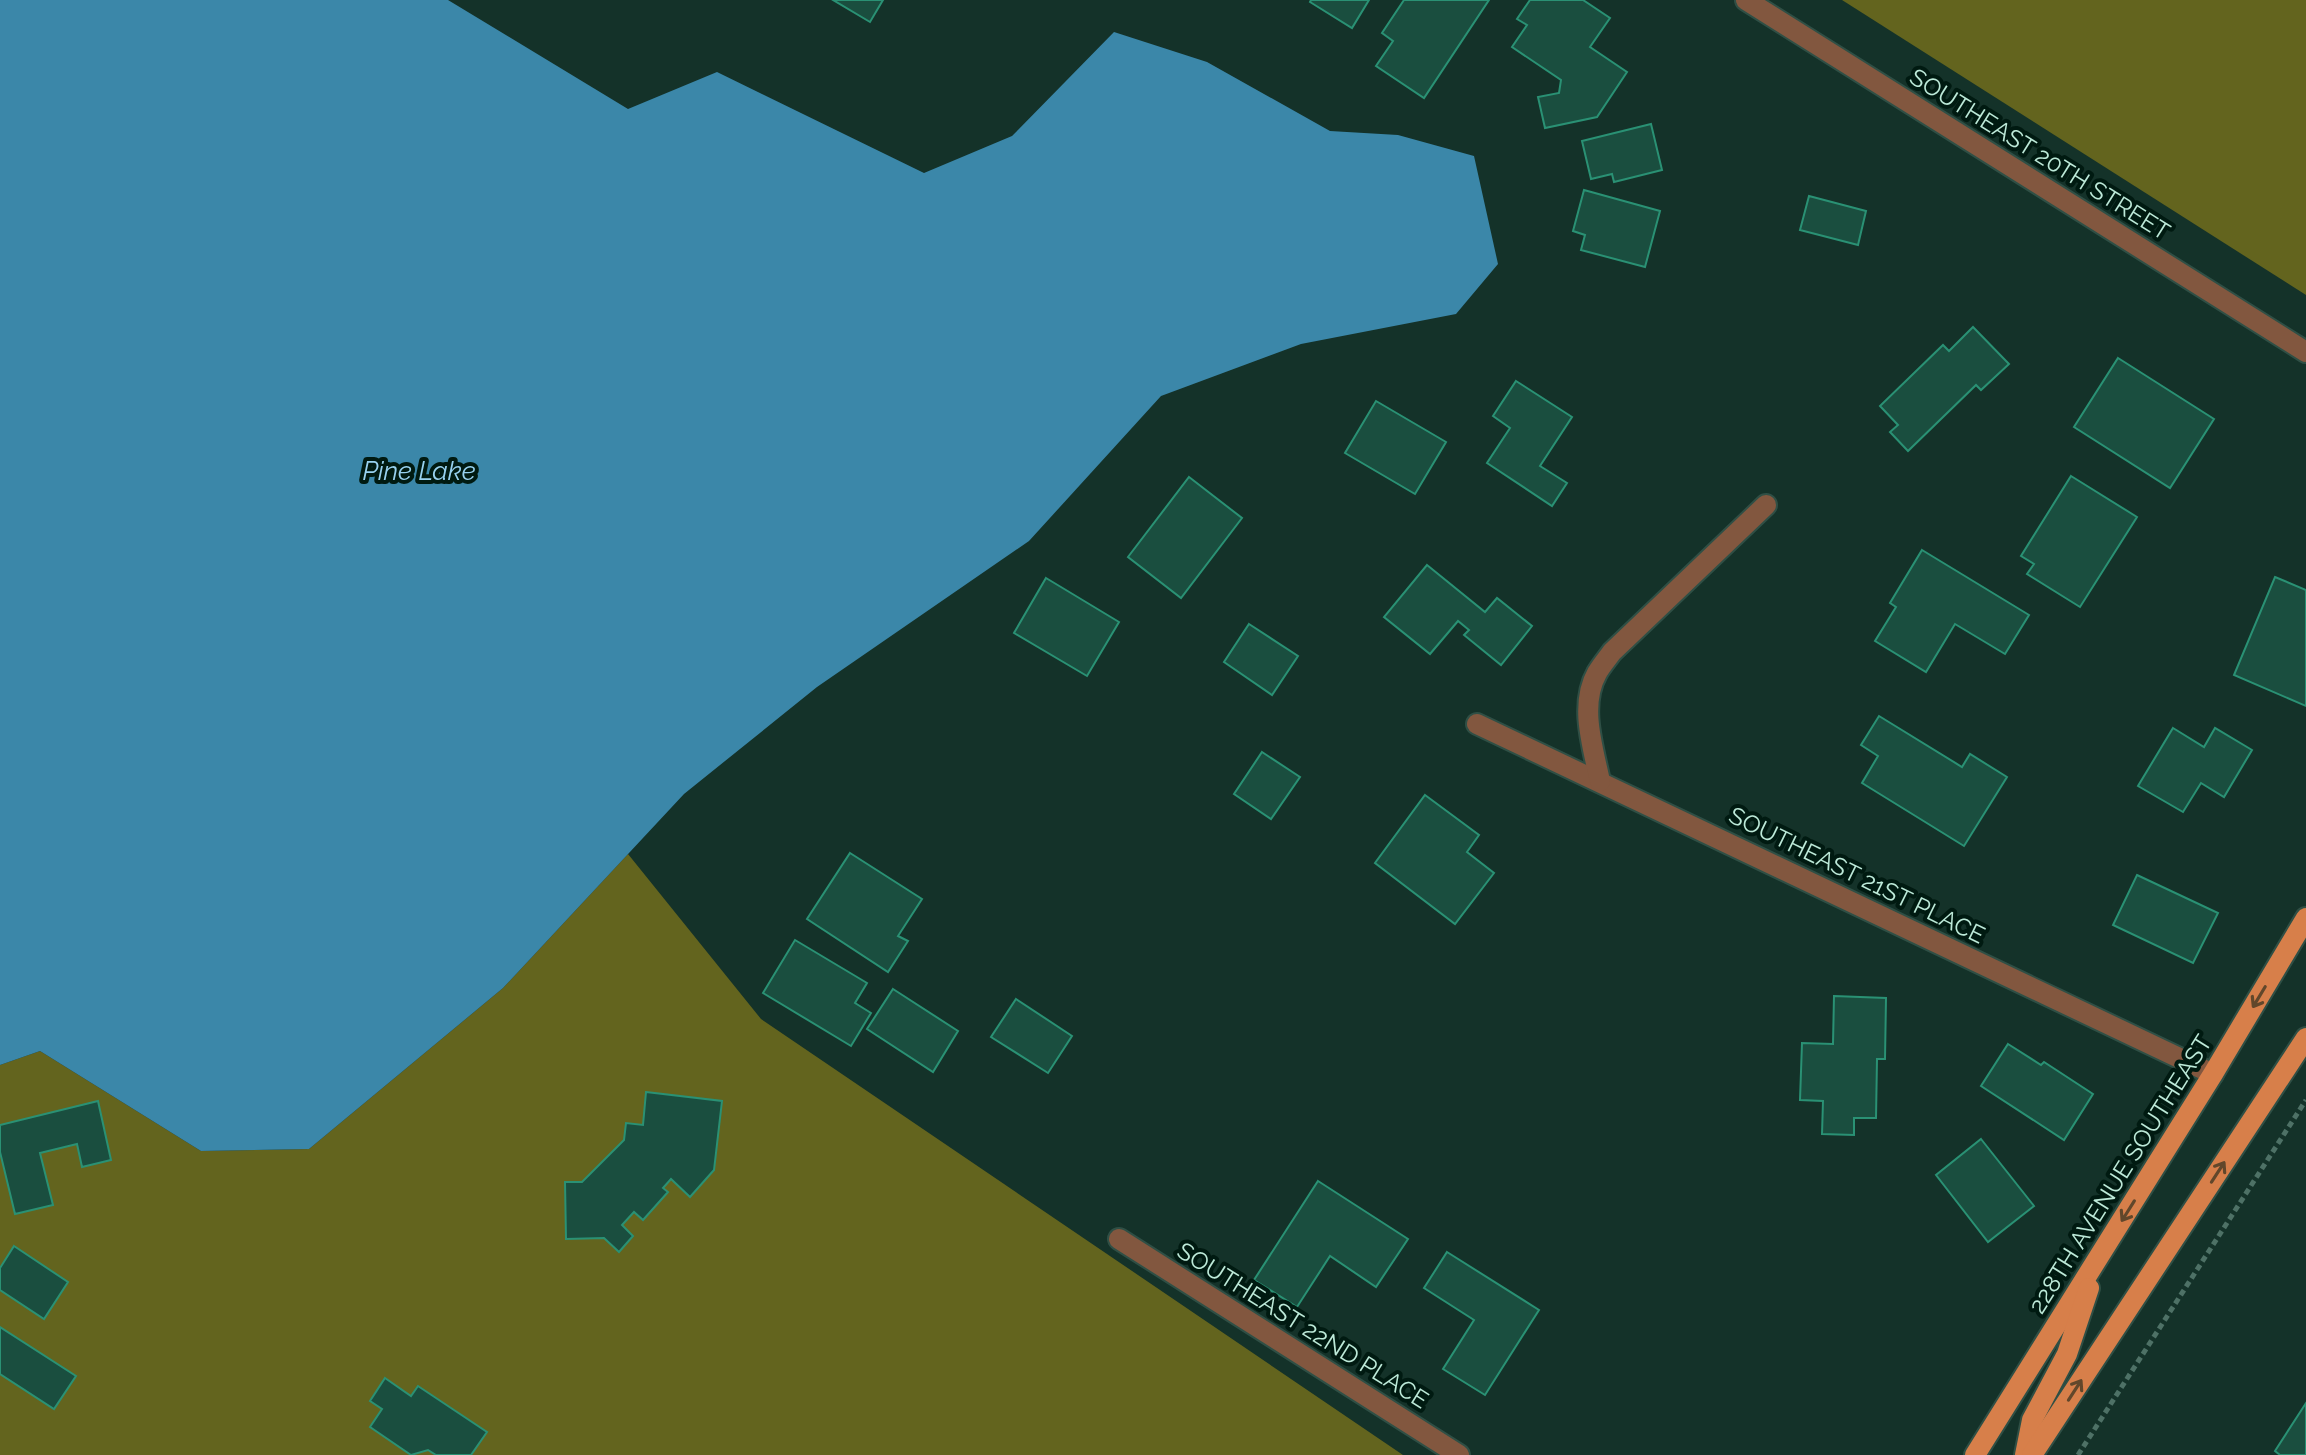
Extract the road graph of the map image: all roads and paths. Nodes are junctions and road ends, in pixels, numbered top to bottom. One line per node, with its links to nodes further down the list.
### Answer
1 (1746, 0): 2 (street, SOUTHEAST 20TH STREET)
2 (2306, 352)
3 (1766, 505): 5 (street)
4 (1477, 724): 5 (street, SOUTHEAST 21ST PLACE)
5 (1600, 781): 8 (street, SOUTHEAST 21ST PLACE)
6 (2304, 928): 8 (main road, 228TH AVENUE SOUTHEAST, one-way to 8)
7 (2306, 1038): 15 (main road, one-way to 7)
8 (2213, 1074): 11 (main road, 228TH AVENUE SOUTHEAST, one-way to 11)
9 (2306, 1100): 16 (path)
10 (1119, 1239): 12 (street, SOUTHEAST 22ND PLACE)
11 (2101, 1254): 13 (main road, 228TH AVENUE SOUTHEAST); 14 (main road)
12 (1459, 1455)
13 (1975, 1455)
14 (2025, 1455)
15 (2032, 1455)
16 (2078, 1455)

